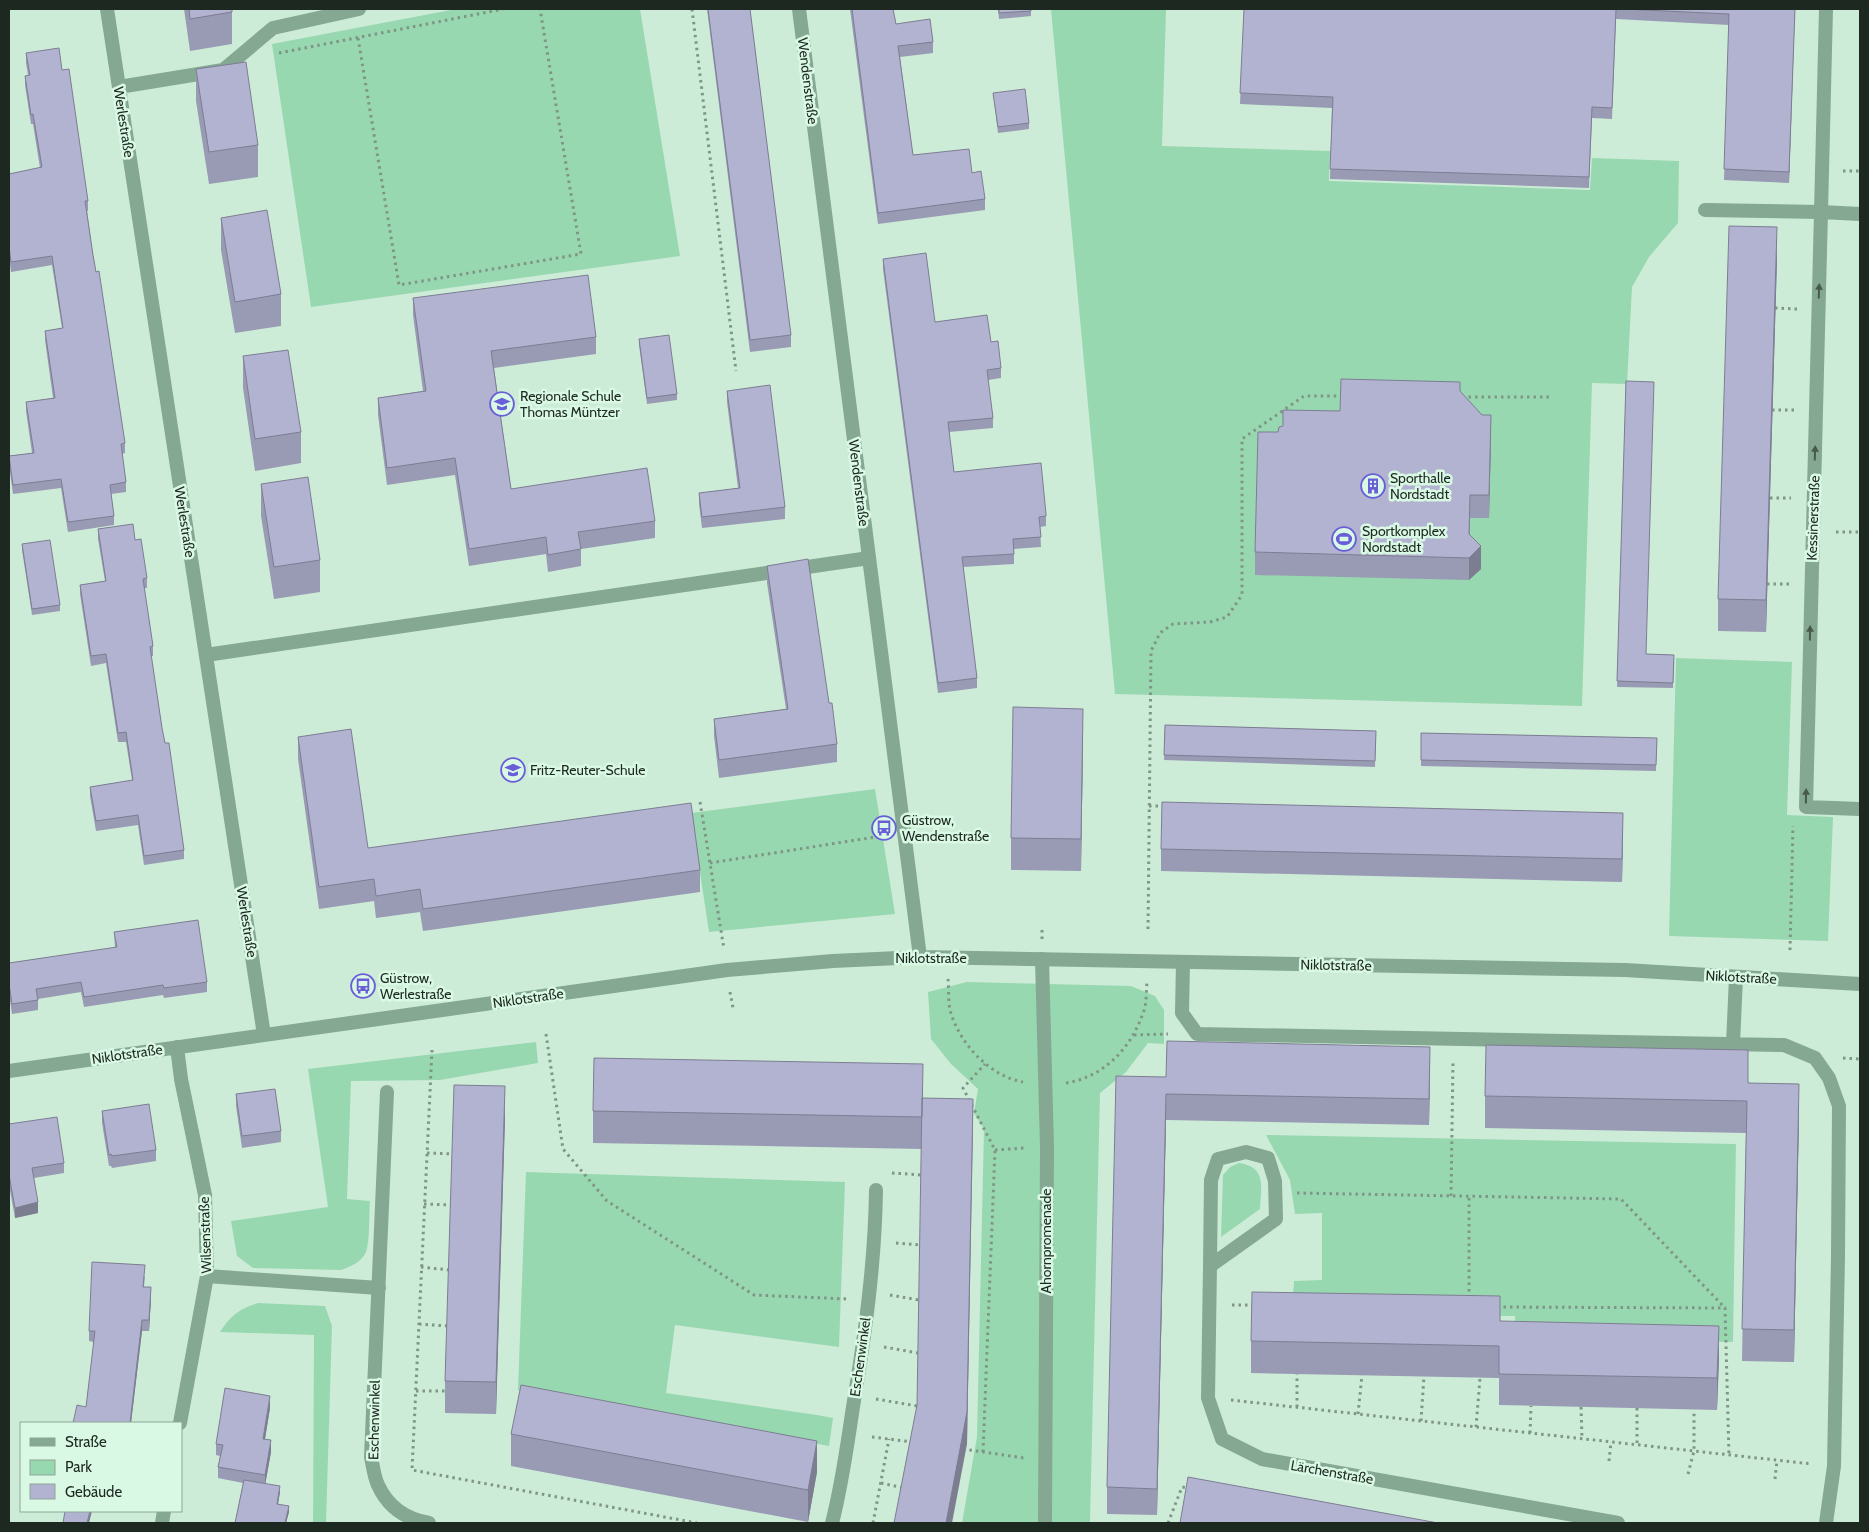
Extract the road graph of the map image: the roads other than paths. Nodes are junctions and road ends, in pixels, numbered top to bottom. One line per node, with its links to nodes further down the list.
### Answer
1 (106, 9): 5 (street, Werlestraße)
2 (359, 9): 5 (street)
3 (799, 9): 9 (street, Wendenstraße)
4 (1826, 9): 7 (street, Kessinerstraße)
5 (119, 87): 10 (street, Werlestraße)
6 (1705, 210): 7 (street)
7 (1821, 212): 8 (street); 11 (street, Kessinerstraße, one-way to 7)
8 (1860, 214)
9 (869, 558): 10 (street); 12 (street, Wendenstraße)
10 (206, 655): 17 (street, Werlestraße)
11 (1860, 809)
12 (920, 957): 13 (street, Niklotstraße); 17 (street, Niklotstraße)
13 (1042, 960): 14 (street, Niklotstraße); 29 (street, Ahornpromenade)
14 (1183, 962): 15 (street, Niklotstraße); 18 (street)
15 (1736, 977): 16 (street, Niklotstraße); 18 (street)
16 (1860, 984)
17 (264, 1035): 19 (street, Niklotstraße)
18 (1734, 1044): 31 (street)
19 (177, 1047): 20 (street, Niklotstraße); 24 (street, Wilsenstraße)
20 (9, 1071)
21 (387, 1092): 25 (street, Eschenwinkel)
22 (876, 1190): 28 (street, Eschenwinkel)
23 (1210, 1266): 23 (street, Lärchenstraße); 30 (street, Lärchenstraße)
24 (207, 1276): 25 (street); 26 (street, Wilsenstraße)
25 (379, 1288): 27 (street, Eschenwinkel)
26 (180, 1422)
27 (429, 1523)
28 (832, 1523)
29 (1045, 1523)
30 (1618, 1523)
31 (1826, 1523)

